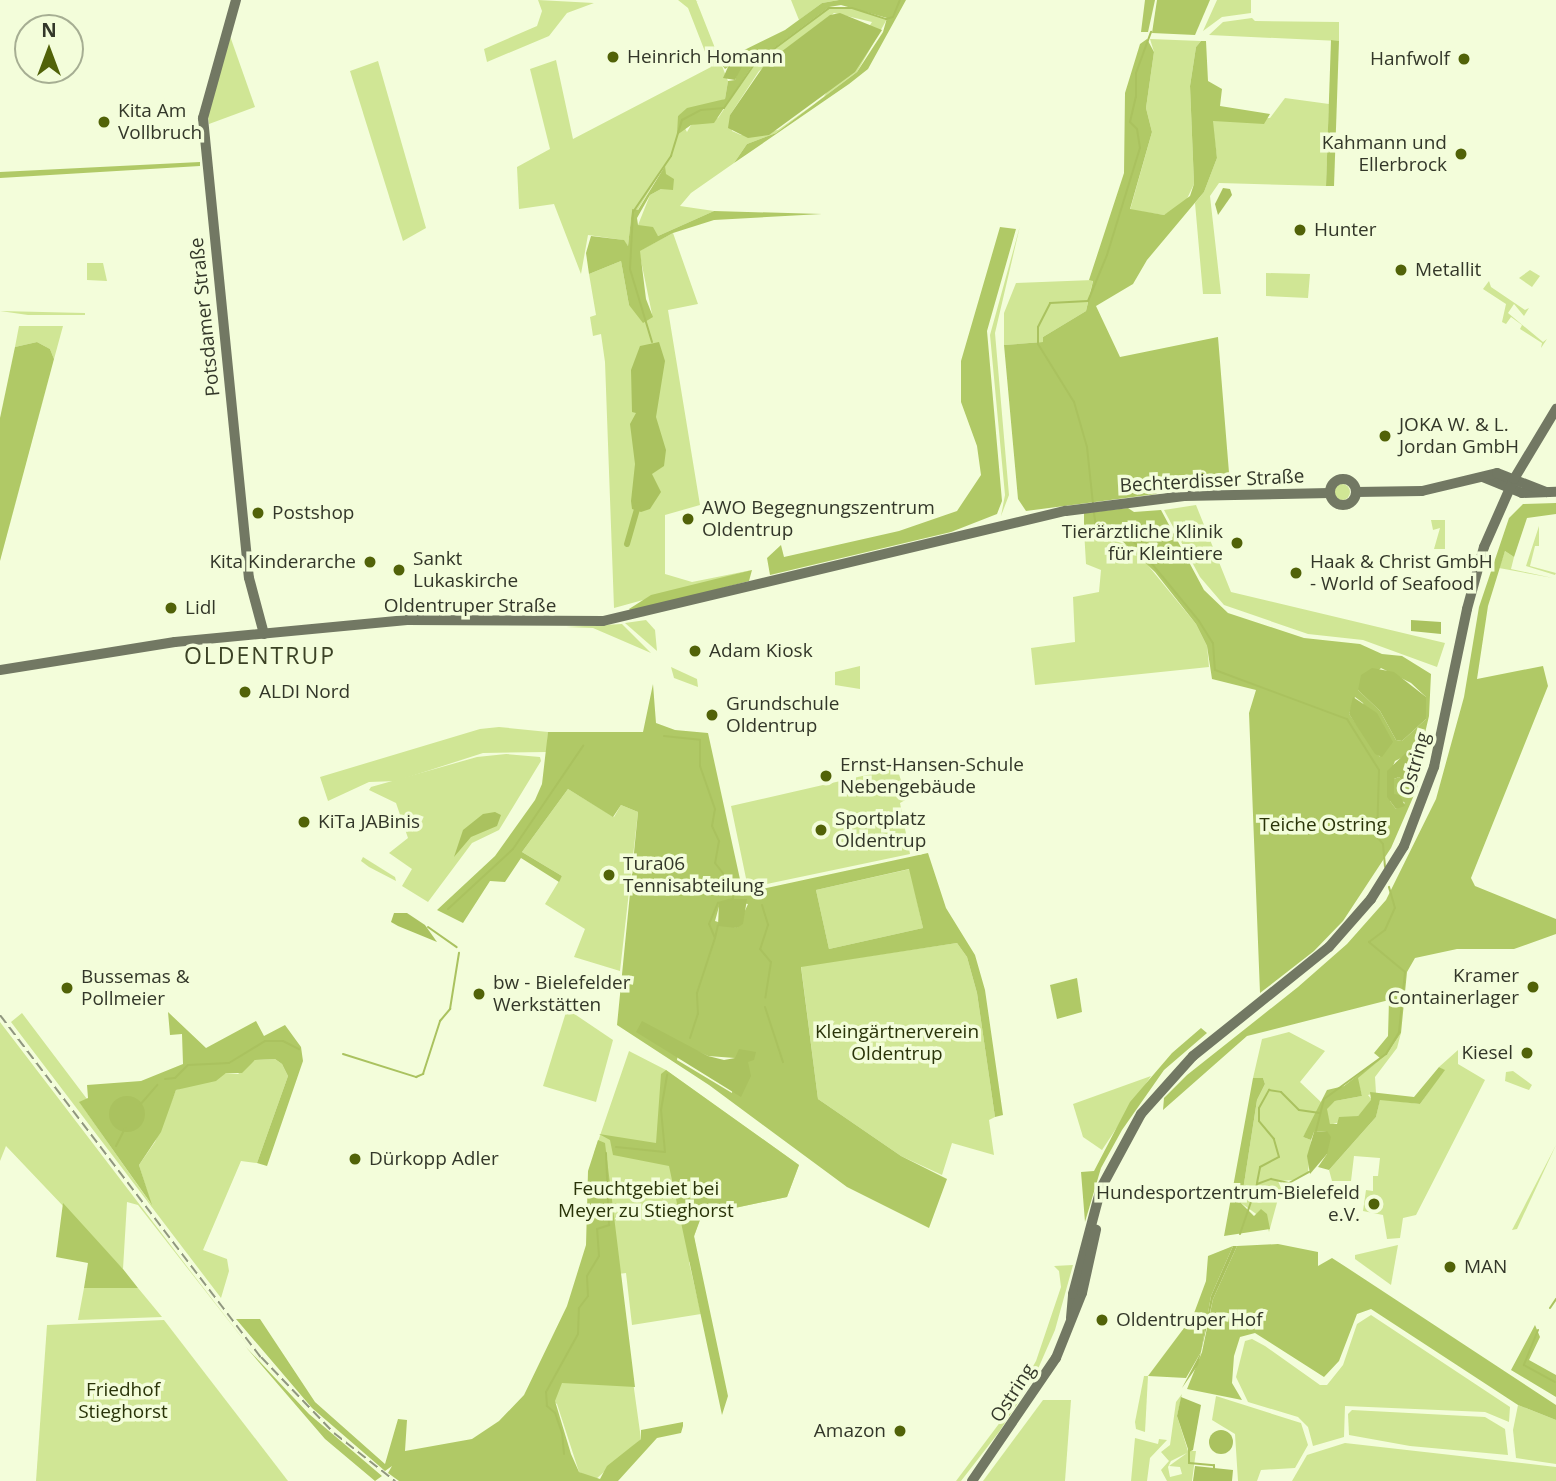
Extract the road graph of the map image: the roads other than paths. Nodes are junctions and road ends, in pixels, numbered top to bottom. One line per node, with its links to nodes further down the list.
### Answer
1 (236, 0): 8 (street, Potsdamer Straße)
2 (1556, 409): 3 (street, Ostring)
3 (1512, 483): 4 (street); 5 (street); 10 (street, Ostring)
4 (1356, 492): 6 (street); 6 (street)
5 (1551, 492)
6 (1330, 493): 7 (street, Bechterdisser Straße)
7 (1014, 523): 8 (street, Oldentruper Straße)
8 (264, 634): 9 (street, Oldentruper Straße)
9 (0, 670)
10 (972, 1481)

